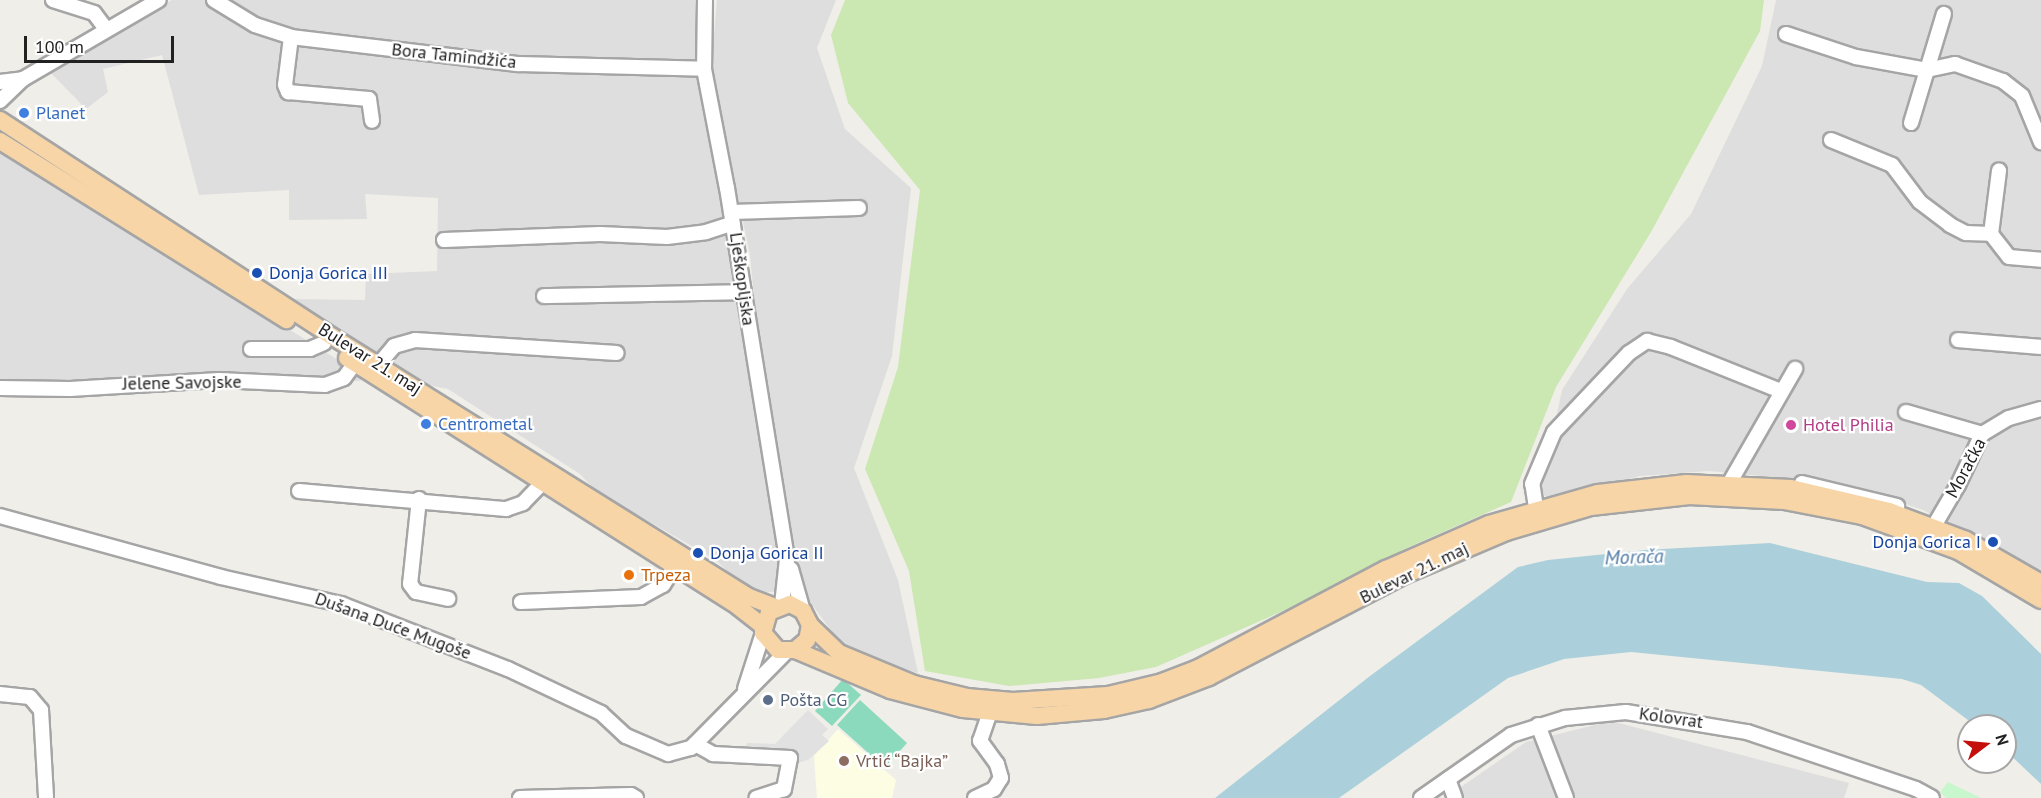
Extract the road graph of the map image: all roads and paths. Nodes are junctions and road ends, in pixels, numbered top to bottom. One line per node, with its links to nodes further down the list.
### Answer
1 (53, 0): 6 (street)
2 (159, 0): 6 (street)
3 (214, 0): 8 (street, Bora Tamindžića)
4 (705, 0): 9 (street, Lješkopljska)
5 (1944, 14): 10 (street)
6 (106, 29): 11 (street)
7 (1785, 34): 10 (street)
8 (291, 37): 9 (street, Bora Tamindžića); 15 (street)
9 (704, 69): 22 (street, Lješkopljska)
10 (1927, 70): 16 (street); 19 (street)
11 (23, 79): 12 (street); 13 (street)
12 (0, 82)
13 (0, 101)
14 (0, 120): 34 (main road, Bulevar 21. maj)
15 (372, 121)
16 (1911, 123)
17 (1831, 140): 23 (street)
18 (0, 141): 29 (main road, Bulevar 21. maj)
19 (2041, 142)
20 (1999, 171): 23 (street)
21 (860, 208): 22 (street)
22 (732, 218): 24 (street); 26 (street, Lješkopljska)
23 (1991, 234): 25 (street)
24 (444, 240)
25 (2041, 260)
26 (744, 292): 27 (street); 48 (street, Lješkopljska)
27 (544, 296)
28 (1958, 340): 30 (street)
29 (324, 343): 31 (street); 33 (main road, Bulevar 21. maj)
30 (2041, 347)
31 (251, 349)
32 (617, 353): 34 (street)
33 (355, 363): 36 (street, Jelene Savojske); 42 (main road, Bulevar 21. maj)
34 (379, 364): 54 (main road, Bulevar 21. maj)
35 (1795, 369): 37 (street)
36 (0, 388)
37 (1780, 391): 41 (street); 45 (street)
38 (2041, 409): 40 (street, Moračka)
39 (1906, 412): 40 (street)
40 (1982, 434): 47 (street, Moračka)
41 (1731, 480): 45 (main road, Bulevar 21. maj); 47 (main road, Bulevar 21. maj)
42 (543, 482): 44 (street); 49 (main road, Bulevar 21. maj)
43 (299, 490): 44 (street)
44 (419, 499): 51 (street)
45 (1537, 515): 52 (main road, Bulevar 21. maj); 55 (main road, Bulevar 21. maj); 60 (main road, Bulevar 21. maj)
46 (0, 516): 62 (street, Dušana Duće Mugoše)
47 (1934, 525): 50 (main road, Bulevar 21. maj)
48 (787, 559): 54 (street, Lješkopljska); 55 (street, Lješkopljska)
49 (675, 566): 53 (street); 56 (main road, Bulevar 21. maj)
50 (2041, 583)
51 (448, 599)
52 (2041, 600)
53 (521, 602)
54 (779, 606): 55 (main road, Bulevar 21. maj); 56 (main road)
55 (806, 618): 57 (main road)
56 (763, 630): 57 (main road, Bulevar 21. maj); 58 (street)
57 (790, 651): 58 (street); 60 (main road, Bulevar 21. maj)
58 (745, 689): 62 (street)
59 (0, 694): 64 (street)
60 (990, 712): 68 (street)
61 (1538, 725): 63 (street, Kolovrat); 71 (street); 72 (street, Kolovrat)
62 (695, 744): 67 (street)
63 (1448, 779): 69 (street, Kolovrat); 70 (street)
64 (46, 798)
65 (520, 798): 66 (street)
66 (636, 798)
67 (756, 798)
68 (975, 798)
69 (1421, 798)
70 (1455, 798)
71 (1566, 798)
72 (1932, 798)

